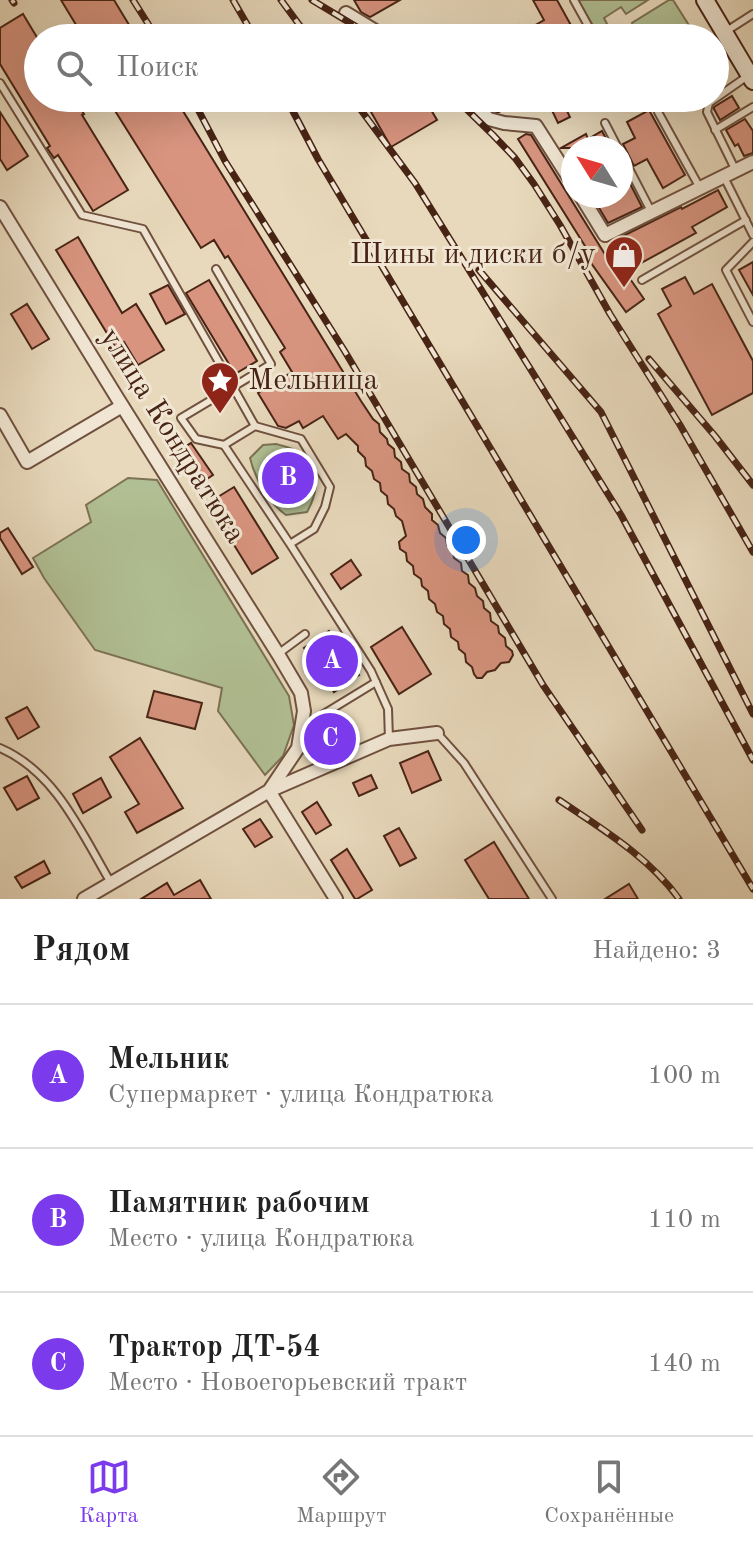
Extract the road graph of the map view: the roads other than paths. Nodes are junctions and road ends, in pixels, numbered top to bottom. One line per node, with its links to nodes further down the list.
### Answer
1 (574, 0): 6 (lane)
2 (705, 0): 7 (main road)
3 (346, 13): 5 (street)
4 (753, 14): 8 (lane)
5 (364, 24)
6 (587, 24)
7 (720, 24)
8 (729, 29)
9 (729, 39): 10 (main road)
10 (751, 78): 12 (lane)
11 (0, 83): 34 (lane)
12 (729, 91)
13 (753, 107): 18 (lane)
14 (481, 112): 21 (street)
15 (658, 112): 24 (lane)
16 (707, 112): 18 (lane)
17 (605, 123): 19 (lane)
18 (715, 130): 22 (lane)
19 (612, 136)
20 (753, 162): 22 (street)
21 (561, 165)
22 (730, 174): 24 (street); 28 (lane)
23 (633, 176): 27 (lane)
24 (700, 188): 27 (street)
25 (0, 207): 35 (street, улица Кондратюка)
26 (588, 208): 27 (street)
27 (652, 213)
28 (746, 220): 29 (lane); 32 (lane)
29 (753, 235)
30 (753, 242): 33 (lane)
31 (216, 269): 34 (lane)
32 (642, 280)
33 (753, 322)
34 (233, 387): 37 (lane); 38 (lane)
35 (122, 406): 36 (street); 41 (street, улица Кондратюка)
36 (0, 415)
37 (255, 426): 38 (lane); 39 (lane)
38 (224, 445): 39 (lane)
39 (290, 544): 42 (lane)
40 (305, 634): 41 (lane)
41 (278, 654): 43 (street, улица Кондратюка)
42 (376, 682): 43 (lane); 45 (lane)
43 (301, 727): 47 (street)
44 (437, 733): 45 (street); 51 (lane)
45 (389, 739): 47 (street)
46 (0, 748): 48 (lane)
47 (269, 791): 48 (street); 50 (street)
48 (111, 883): 49 (street)
49 (84, 899)
50 (336, 899)
51 (552, 899)

